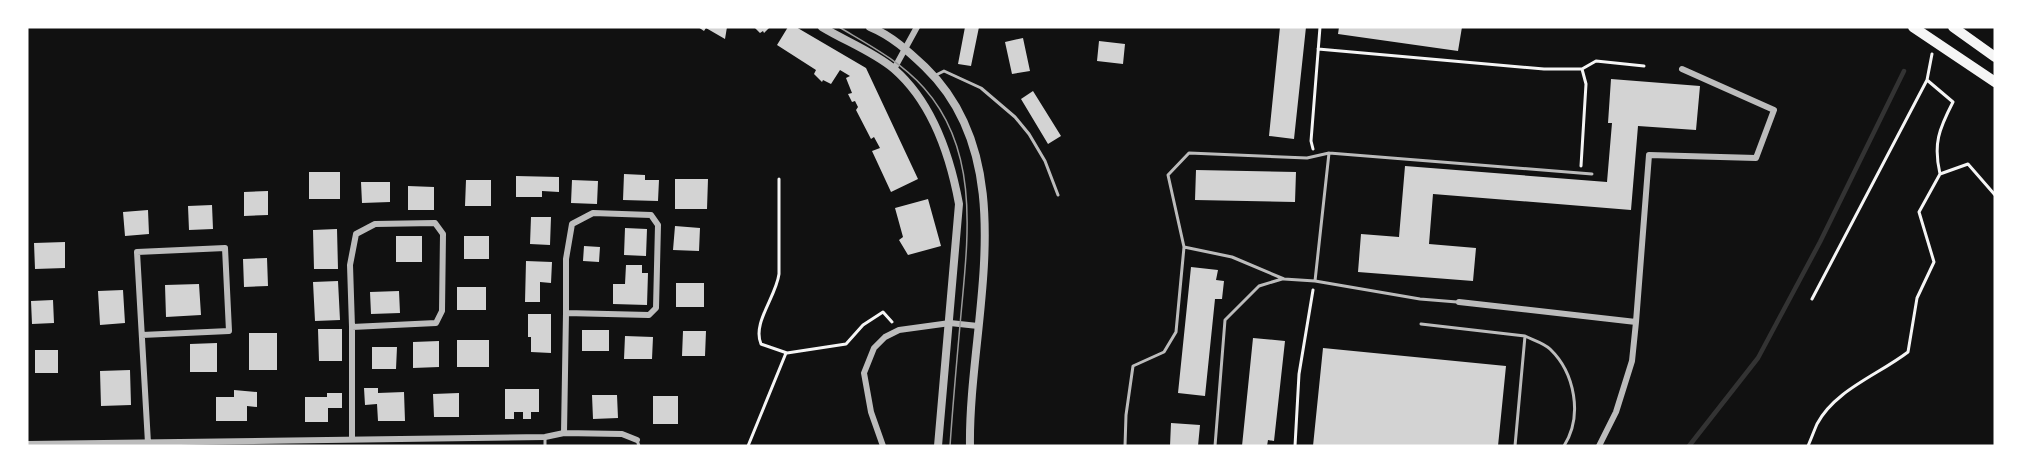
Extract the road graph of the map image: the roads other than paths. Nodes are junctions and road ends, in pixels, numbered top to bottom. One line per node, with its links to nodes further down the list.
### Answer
1 (822, 27): 8 (street)
2 (870, 27): 6 (street)
3 (917, 27): 6 (street)
4 (1913, 27): 11 (main road)
5 (1953, 27): 7 (main road)
6 (905, 48): 8 (street); 10 (street)
7 (1995, 57)
8 (894, 69): 21 (street)
9 (1683, 69): 20 (street)
10 (934, 76): 14 (lane); 24 (street)
11 (1995, 82)
12 (1329, 153): 13 (lane); 15 (lane); 17 (lane)
13 (1592, 174)
14 (1058, 195)
15 (1184, 247): 16 (lane); 42 (lane)
16 (1284, 279): 17 (lane); 43 (lane)
17 (1315, 281): 18 (lane)
18 (1459, 302): 20 (street)
19 (566, 313): 19 (street); 27 (street)
20 (1636, 322): 46 (street)
21 (950, 323): 24 (street); 39 (street); 40 (street)
22 (1420, 324): 26 (lane)
23 (352, 327): 23 (street); 30 (street)
24 (978, 327): 41 (street)
25 (142, 335): 25 (street); 31 (street)
26 (1525, 336): 44 (lane); 45 (lane)
27 (564, 433): 28 (street); 33 (street)
28 (545, 436): 29 (street); 38 (lane)
29 (429, 438): 30 (street); 37 (lane)
30 (352, 439): 32 (street)
31 (148, 443): 35 (street); 36 (street)
32 (327, 443): 36 (street)
33 (638, 443)
34 (27, 444): 35 (street)
35 (118, 444)
36 (215, 444)
37 (429, 446)
38 (545, 446)
39 (883, 446)
40 (938, 446)
41 (970, 446)
42 (1125, 446)
43 (1215, 446)
44 (1515, 446)
45 (1564, 446)
46 (1599, 446)

